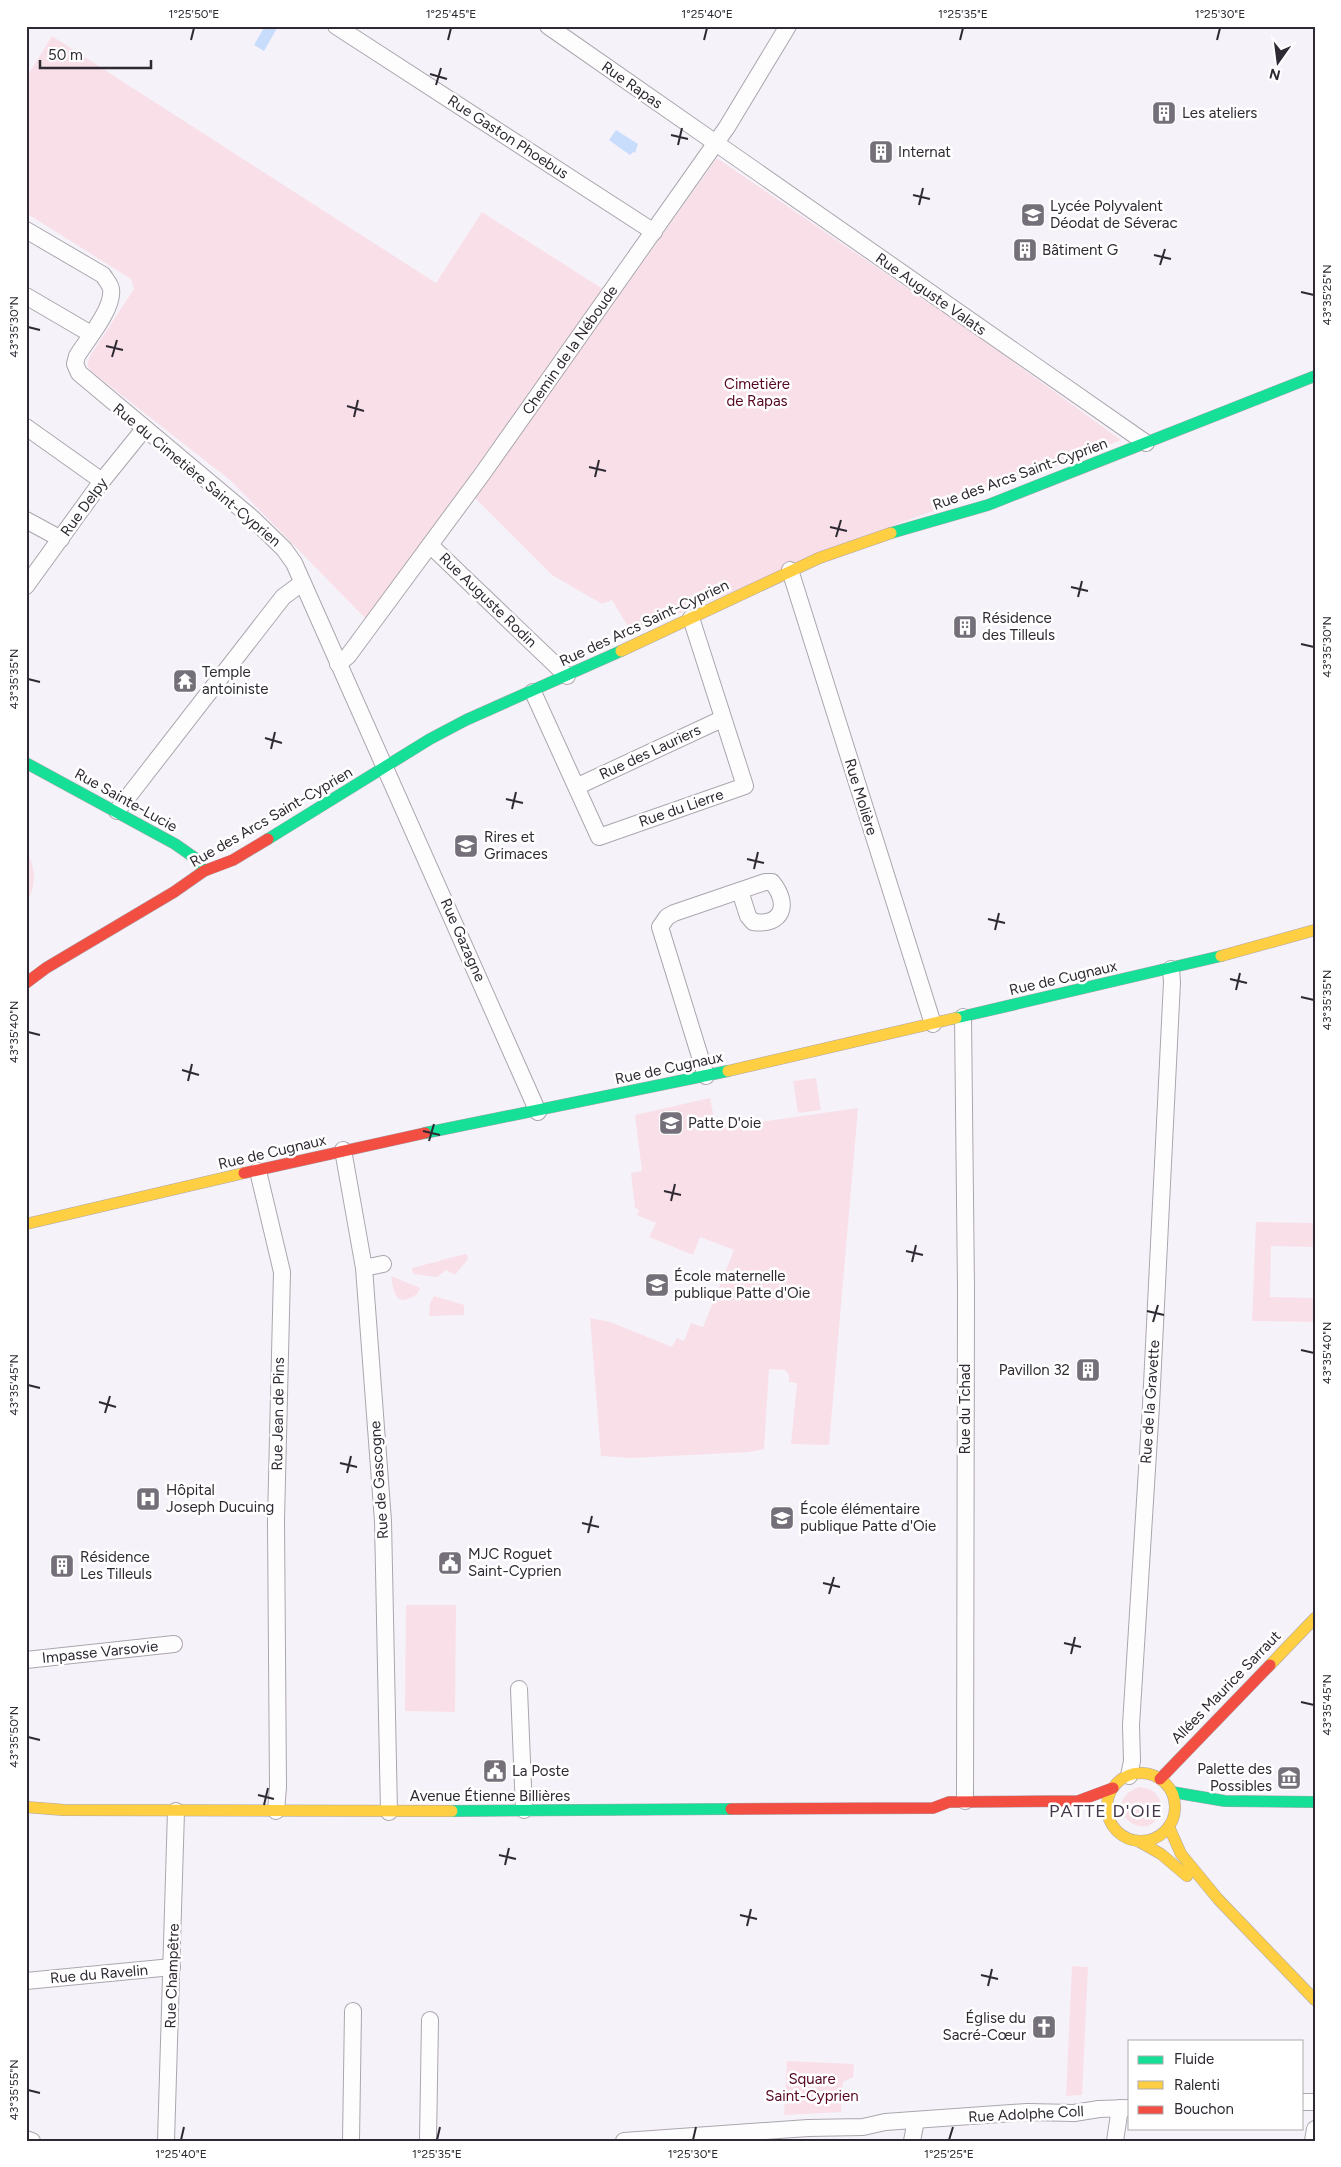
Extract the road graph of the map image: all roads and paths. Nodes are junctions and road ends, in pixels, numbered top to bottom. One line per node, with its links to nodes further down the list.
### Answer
1 (336, 26): 6 (street, Rue Gaston Phoebus)
2 (548, 26): 4 (street, Rue Rapas)
3 (788, 26): 4 (street, Chemin de la Néboude)
4 (716, 144): 6 (street, Chemin de la Néboude); 12 (street, Rue Auguste Valats)
5 (26, 230): 8 (street, Rue du Cimetière Saint-Cyprien)
6 (654, 232): 16 (street, Chemin de la Néboude)
7 (26, 296): 8 (street)
8 (91, 334): 11 (street, Rue du Cimetière Saint-Cyprien)
9 (1315, 376): 12 (street, Rue des Arcs Saint-Cyprien)
10 (26, 427): 13 (street)
11 (144, 429): 13 (street, Rue Delpy); 18 (street, Rue du Cimetière Saint-Cyprien)
12 (1146, 443): 17 (street, Rue des Arcs Saint-Cyprien)
13 (102, 481): 15 (street, Rue Delpy)
14 (26, 520): 15 (street)
15 (61, 539): 19 (street, Rue Delpy)
16 (430, 545): 21 (street, Chemin de la Néboude); 22 (street, Rue Auguste Rodin)
17 (790, 570): 20 (street, Rue des Arcs Saint-Cyprien); 35 (street, Rue Molière)
18 (302, 583): 21 (street, Rue du Cimetière Saint-Cyprien); 28 (street)
19 (26, 586)
20 (691, 618): 22 (street, Rue des Arcs Saint-Cyprien); 24 (street, Rue du Lierre)
21 (338, 664): 26 (street, Rue du Cimetière Saint-Cyprien)
22 (567, 676): 23 (street, Rue des Arcs Saint-Cyprien)
23 (533, 692): 26 (street, Rue des Arcs Saint-Cyprien); 27 (street, Rue du Lierre)
24 (722, 719): 27 (street, Rue des Lauriers); 27 (street, Rue du Lierre)
25 (26, 763): 28 (street, Rue Sainte-Lucie)
26 (386, 768): 29 (street, Rue des Arcs Saint-Cyprien); 37 (street, Rue Gazagne)
27 (578, 786)
28 (117, 811): 29 (street, Rue Sainte-Lucie)
29 (204, 871): 33 (street, Rue des Arcs Saint-Cyprien)
30 (740, 891): 36 (street)
31 (1315, 930): 32 (street, Rue de Cugnaux)
32 (1171, 969): 34 (street, Rue de Cugnaux); 47 (street, Rue de la Gravette)
33 (26, 983)
34 (963, 1017): 35 (street, Rue de Cugnaux); 51 (street, Rue du Tchad)
35 (933, 1024): 36 (street, Rue de Cugnaux)
36 (706, 1076): 37 (street, Rue de Cugnaux)
37 (538, 1112): 38 (street, Rue de Cugnaux)
38 (343, 1150): 39 (street, Rue de Cugnaux); 42 (street, Rue de Gascogne)
39 (258, 1171): 40 (street, Rue de Cugnaux); 59 (street, Rue Jean de Pins)
40 (26, 1224)
41 (383, 1264): 42 (street)
42 (364, 1268): 60 (street, Rue de Gascogne)
43 (1315, 1618): 48 (street, Allées Maurice Sarraut)
44 (174, 1644): 45 (street, Impasse Varsovie)
45 (26, 1660)
46 (519, 1690): 57 (street)
47 (1129, 1776): 48 (street); 49 (street)
48 (1160, 1779): 50 (street)
49 (1114, 1788): 51 (street, Avenue Étienne Billières); 65 (street)
50 (1172, 1792): 52 (street); 64 (street)
51 (965, 1801): 55 (street, Avenue Étienne Billières)
52 (1227, 1802): 53 (street); 64 (street)
53 (1315, 1802)
54 (26, 1807): 56 (street, Avenue Étienne Billières)
55 (933, 1808): 57 (street, Avenue Étienne Billières); 62 (street, Avenue Étienne Billières)
56 (48, 1810): 58 (street, Avenue Étienne Billières); 61 (street, Avenue Étienne Billières)
57 (524, 1810): 60 (street, Avenue Étienne Billières)
58 (176, 1811): 59 (street, Avenue Étienne Billières); 68 (street, Rue Champêtre)
59 (276, 1811): 60 (street, Avenue Étienne Billières)
60 (388, 1812)
61 (26, 1814)
62 (949, 1814)
63 (1096, 1819): 65 (street)
64 (1170, 1825): 66 (street); 67 (street)
65 (1113, 1826): 66 (street)
66 (1138, 1841): 67 (street)
67 (1218, 1899): 70 (street)
68 (172, 1967): 69 (street, Rue du Ravelin); 79 (street, Rue Champêtre)
69 (26, 1980)
70 (1315, 2000)
71 (353, 2011): 80 (street)
72 (430, 2020): 81 (street)
73 (1125, 2108): 74 (street, Rue Adolphe Coll); 85 (street)
74 (916, 2120): 76 (street, Rue Adolphe Coll); 84 (street)
75 (1315, 2129): 86 (street)
76 (732, 2137): 83 (street, Rue Adolphe Coll)
77 (26, 2138): 78 (street)
78 (32, 2141)
79 (166, 2141)
80 (351, 2141)
81 (428, 2141)
82 (624, 2141): 83 (street, Rue Adolphe Coll)
83 (629, 2141)
84 (912, 2141)
85 (1115, 2141)
86 (1313, 2141)

